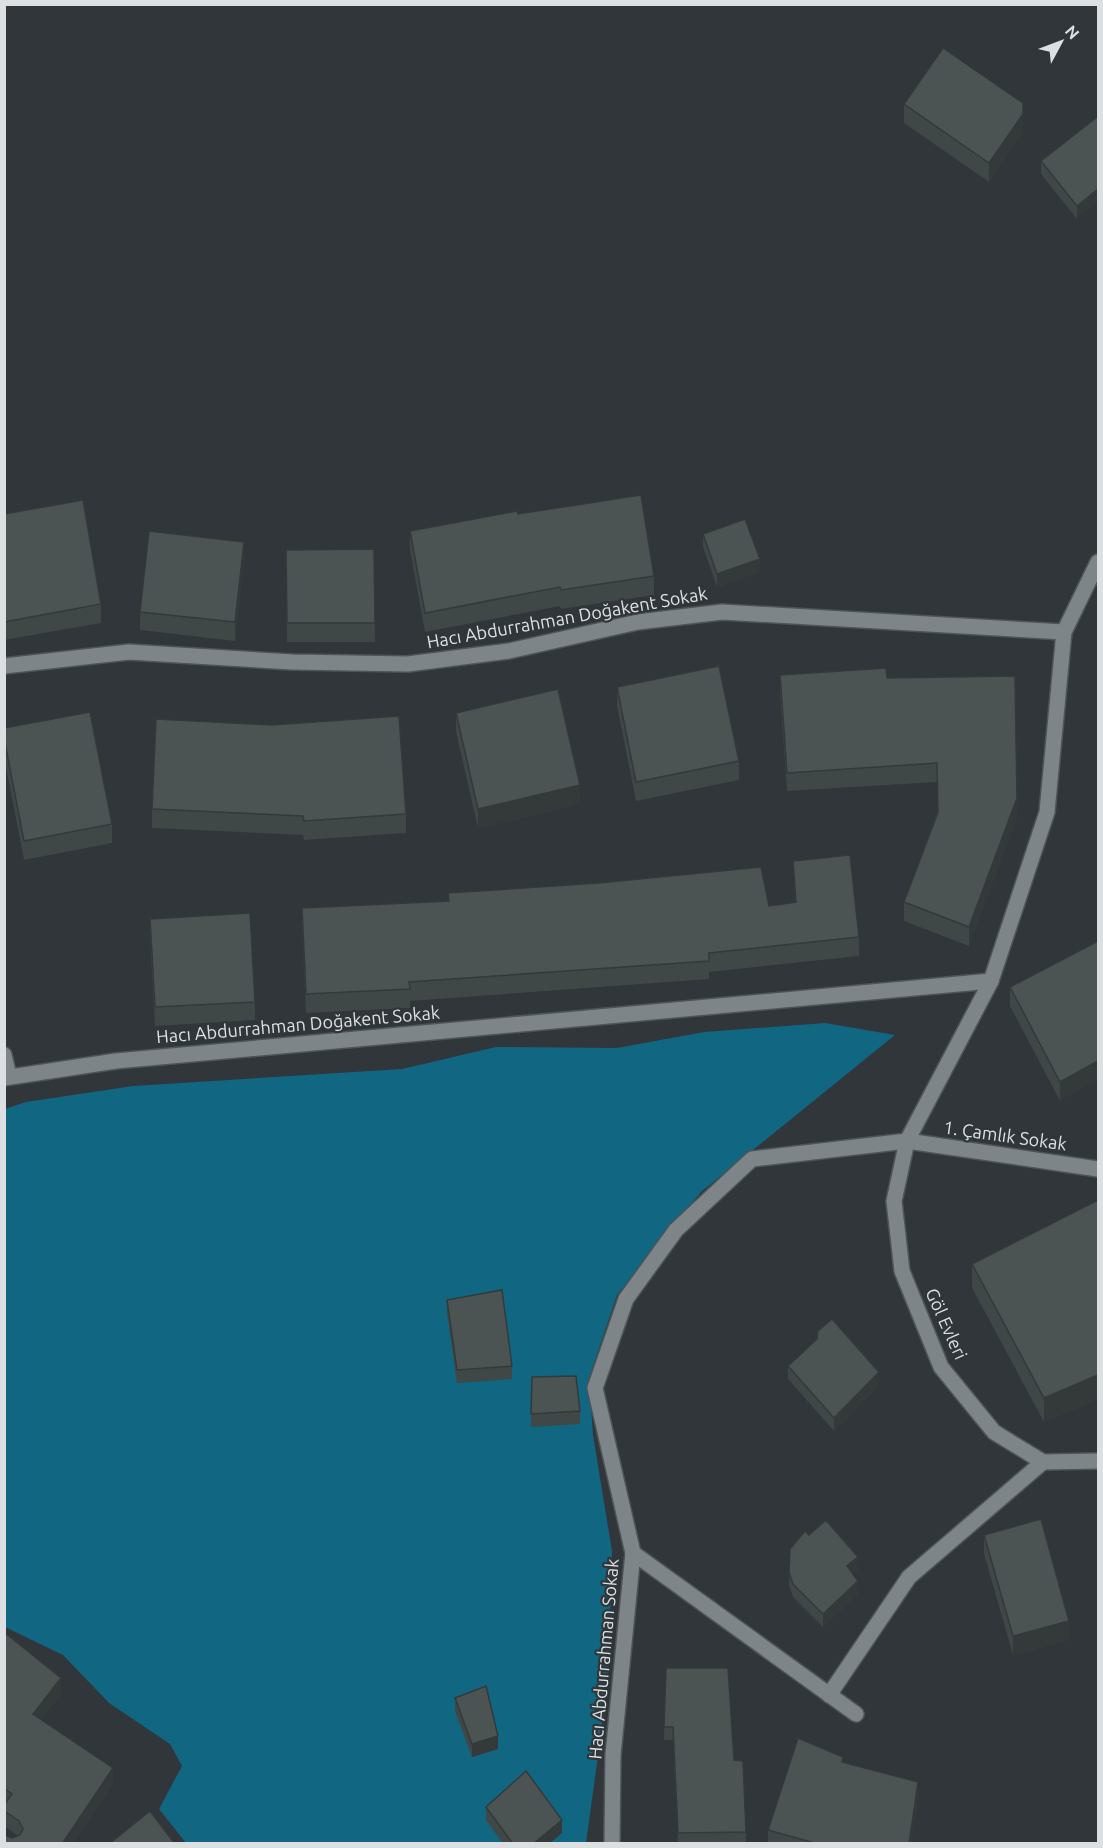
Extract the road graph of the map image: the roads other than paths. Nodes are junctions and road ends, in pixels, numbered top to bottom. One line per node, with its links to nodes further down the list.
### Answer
1 (1098, 562): 2 (street)
2 (1064, 632): 3 (street, Hacı Abdurrahman Doğakent Sokak); 4 (street)
3 (4, 666)
4 (991, 981): 6 (street, Hacı Abdurrahman Doğakent Sokak); 7 (street)
5 (4, 1055): 6 (street)
6 (7, 1077)
7 (907, 1141): 8 (street, 1. Çamlık Sokak); 10 (street, Göl Evleri); 11 (street, Hacı Abdurrahman Sokak)
8 (1098, 1169)
9 (1098, 1461): 10 (street)
10 (1043, 1462): 12 (street)
11 (633, 1553): 12 (street); 14 (street, Hacı Abdurrahman Sokak)
12 (829, 1695): 13 (street)
13 (856, 1714)
14 (612, 1844)

